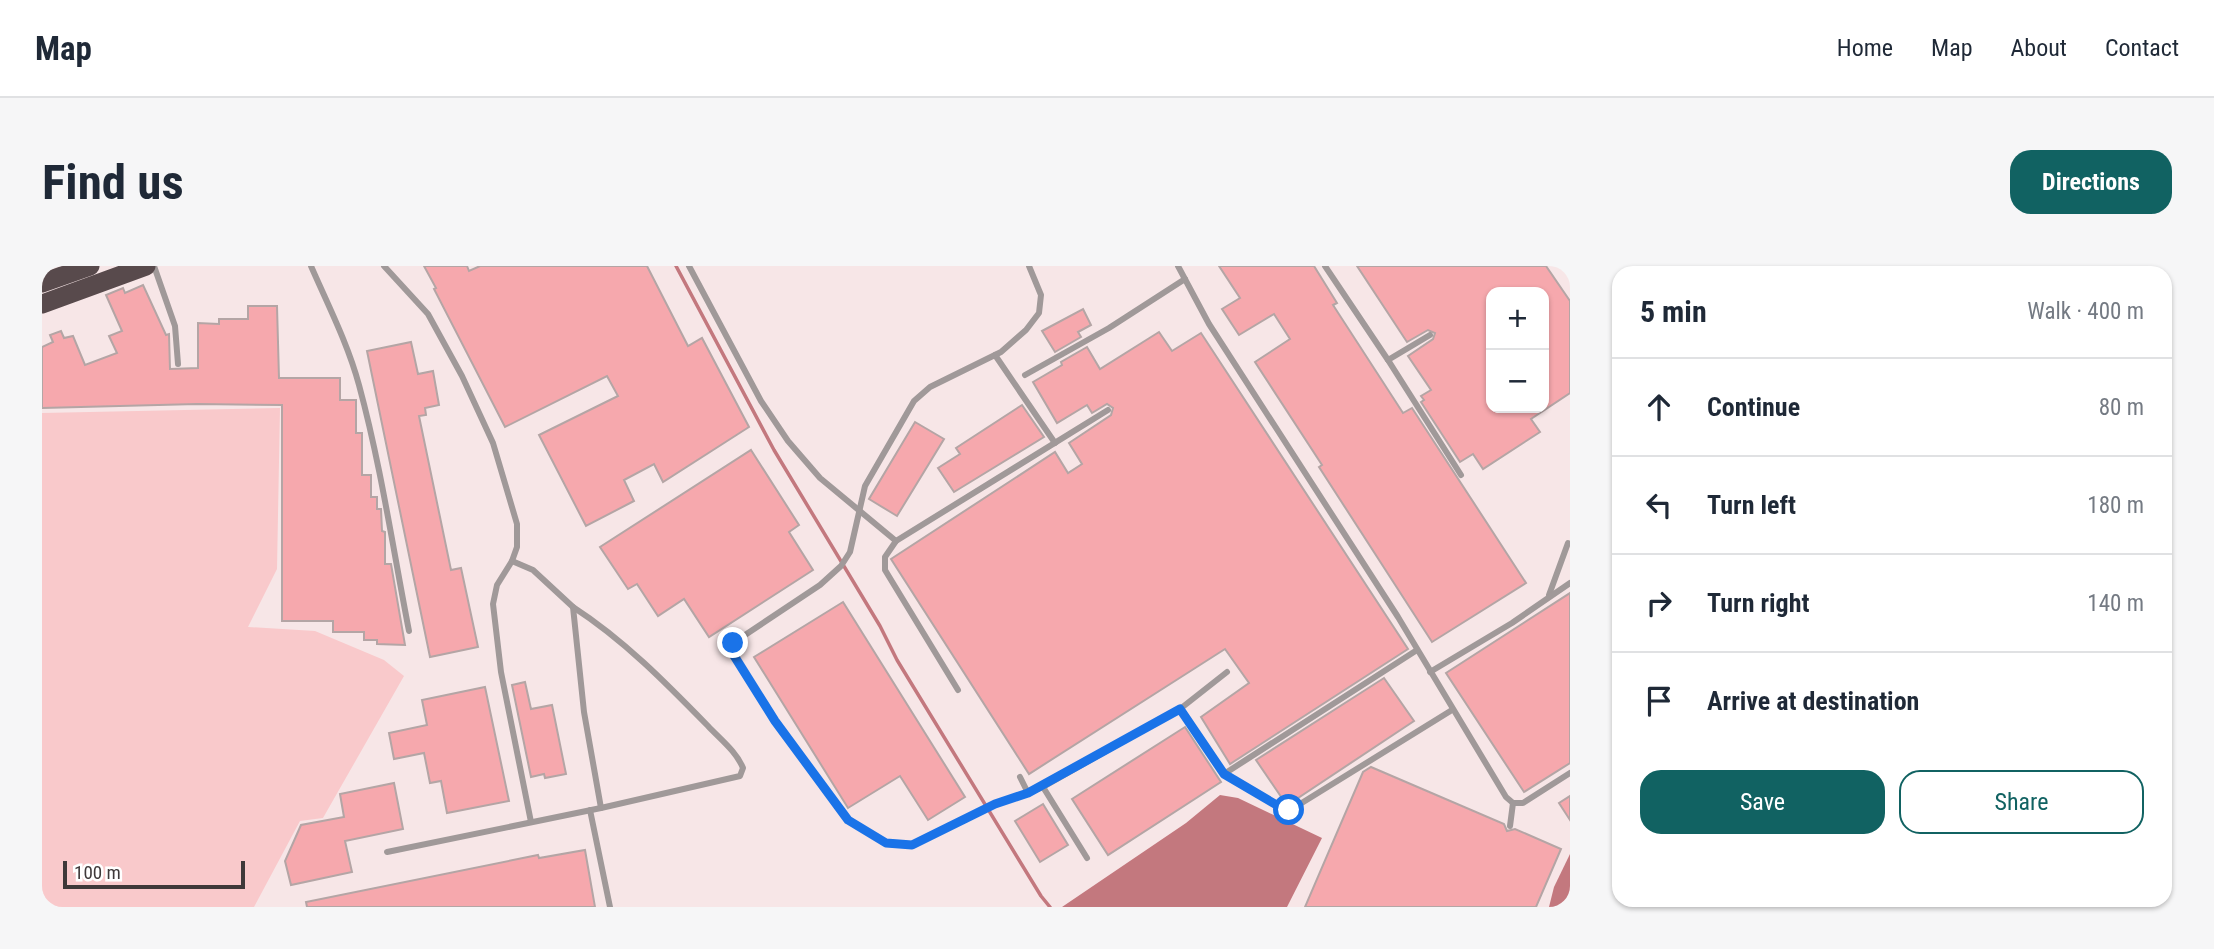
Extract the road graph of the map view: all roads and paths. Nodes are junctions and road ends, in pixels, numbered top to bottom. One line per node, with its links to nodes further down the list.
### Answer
1 (90, 266): 12 (highway)
2 (146, 266): 10 (highway)
3 (154, 266): 17 (lane)
4 (312, 266): 29 (lane)
5 (384, 266): 25 (lane)
6 (689, 266): 22 (lane)
7 (1029, 266): 15 (lane)
8 (1178, 266): 11 (lane)
9 (1325, 266): 16 (lane)
10 (109, 272): 13 (highway)
11 (1185, 279): 18 (lane); 30 (lane)
12 (42, 282)
13 (42, 304)
14 (1430, 335): 16 (lane)
15 (995, 355): 20 (lane); 22 (lane)
16 (1388, 360): 21 (lane)
17 (178, 364)
18 (1025, 375)
19 (1108, 410): 20 (lane)
20 (1055, 443): 23 (lane)
21 (1461, 475)
22 (858, 511): 23 (lane); 40 (lane)
23 (896, 541): 33 (lane)
24 (1567, 543): 27 (lane)
25 (512, 561): 28 (lane); 44 (lane)
26 (1570, 583): 27 (lane)
27 (1549, 597): 32 (lane)
28 (573, 607): 42 (lane); 42 (lane)
29 (409, 631)
30 (1417, 650): 32 (lane); 36 (lane)
31 (1227, 672): 34 (lane)
32 (1430, 672): 35 (lane)
33 (958, 690)
34 (1180, 709): 36 (lane); 39 (lane)
35 (1452, 710): 36 (lane); 41 (lane)
36 (1224, 774)
37 (1570, 774): 41 (lane)
38 (1020, 778): 40 (lane)
39 (1043, 787): 40 (lane); 47 (lane)
40 (1028, 793)
41 (1513, 803): 45 (lane)
42 (601, 808): 43 (lane)
43 (590, 810): 44 (lane); 48 (lane)
44 (531, 822): 46 (lane)
45 (1510, 827)
46 (387, 852)
47 (1087, 858)
48 (610, 907)

